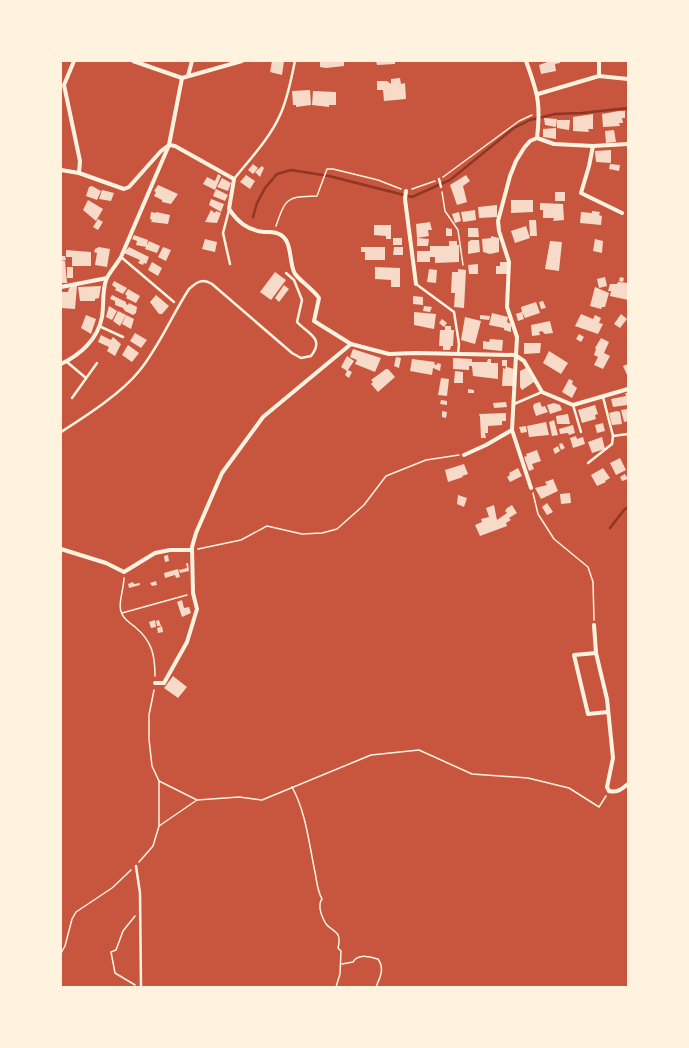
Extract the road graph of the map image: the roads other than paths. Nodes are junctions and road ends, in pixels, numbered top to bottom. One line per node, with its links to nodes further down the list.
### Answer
1 (74, 61): 18 (street)
2 (134, 61): 10 (street)
3 (192, 61): 8 (street)
4 (242, 61): 8 (street)
5 (295, 61): 19 (lane)
6 (526, 61): 12 (street)
7 (599, 61): 9 (street)
8 (188, 76): 10 (street)
9 (599, 76): 11 (street); 12 (street)
10 (182, 78): 15 (street)
11 (628, 79)
12 (538, 94): 13 (street)
13 (537, 138): 16 (street); 35 (street)
14 (628, 144): 16 (street)
15 (169, 146): 18 (street); 19 (street); 25 (street)
16 (593, 146): 24 (street)
17 (61, 170): 18 (street)
18 (79, 173)
19 (234, 178): 23 (street)
20 (439, 180): 21 (lane)
21 (441, 187)
22 (406, 191): 29 (street)
23 (229, 209): 26 (lane); 34 (street)
24 (622, 213)
25 (121, 257): 28 (street); 31 (lane)
26 (230, 264)
27 (286, 273): 48 (lane)
28 (107, 278): 30 (street); 32 (street)
29 (416, 284): 36 (lane)
30 (61, 288)
31 (174, 302)
32 (99, 326): 33 (lane); 37 (street)
33 (123, 337)
34 (351, 344): 36 (street); 56 (street)
35 (515, 354): 36 (street); 42 (street); 45 (street)
36 (458, 355)
37 (67, 362): 39 (street); 40 (lane)
38 (97, 363): 40 (lane)
39 (61, 364)
40 (86, 378): 44 (lane)
41 (628, 389): 43 (street)
42 (542, 392): 45 (lane); 46 (street)
43 (603, 396): 46 (street); 51 (lane)
44 (72, 398)
45 (514, 404): 47 (street)
46 (573, 405): 49 (lane)
47 (512, 430): 52 (street); 54 (street)
48 (61, 432)
49 (581, 432)
50 (628, 434): 51 (lane)
51 (613, 436): 53 (lane)
52 (464, 455)
53 (588, 463)
54 (531, 488)
55 (61, 549): 56 (street)
56 (192, 550): 59 (street)
57 (594, 625): 58 (street)
58 (596, 653): 60 (street); 60 (street)
59 (155, 683)
60 (608, 712): 61 (street)
61 (628, 784)
62 (136, 866): 63 (lane)
63 (140, 987)

